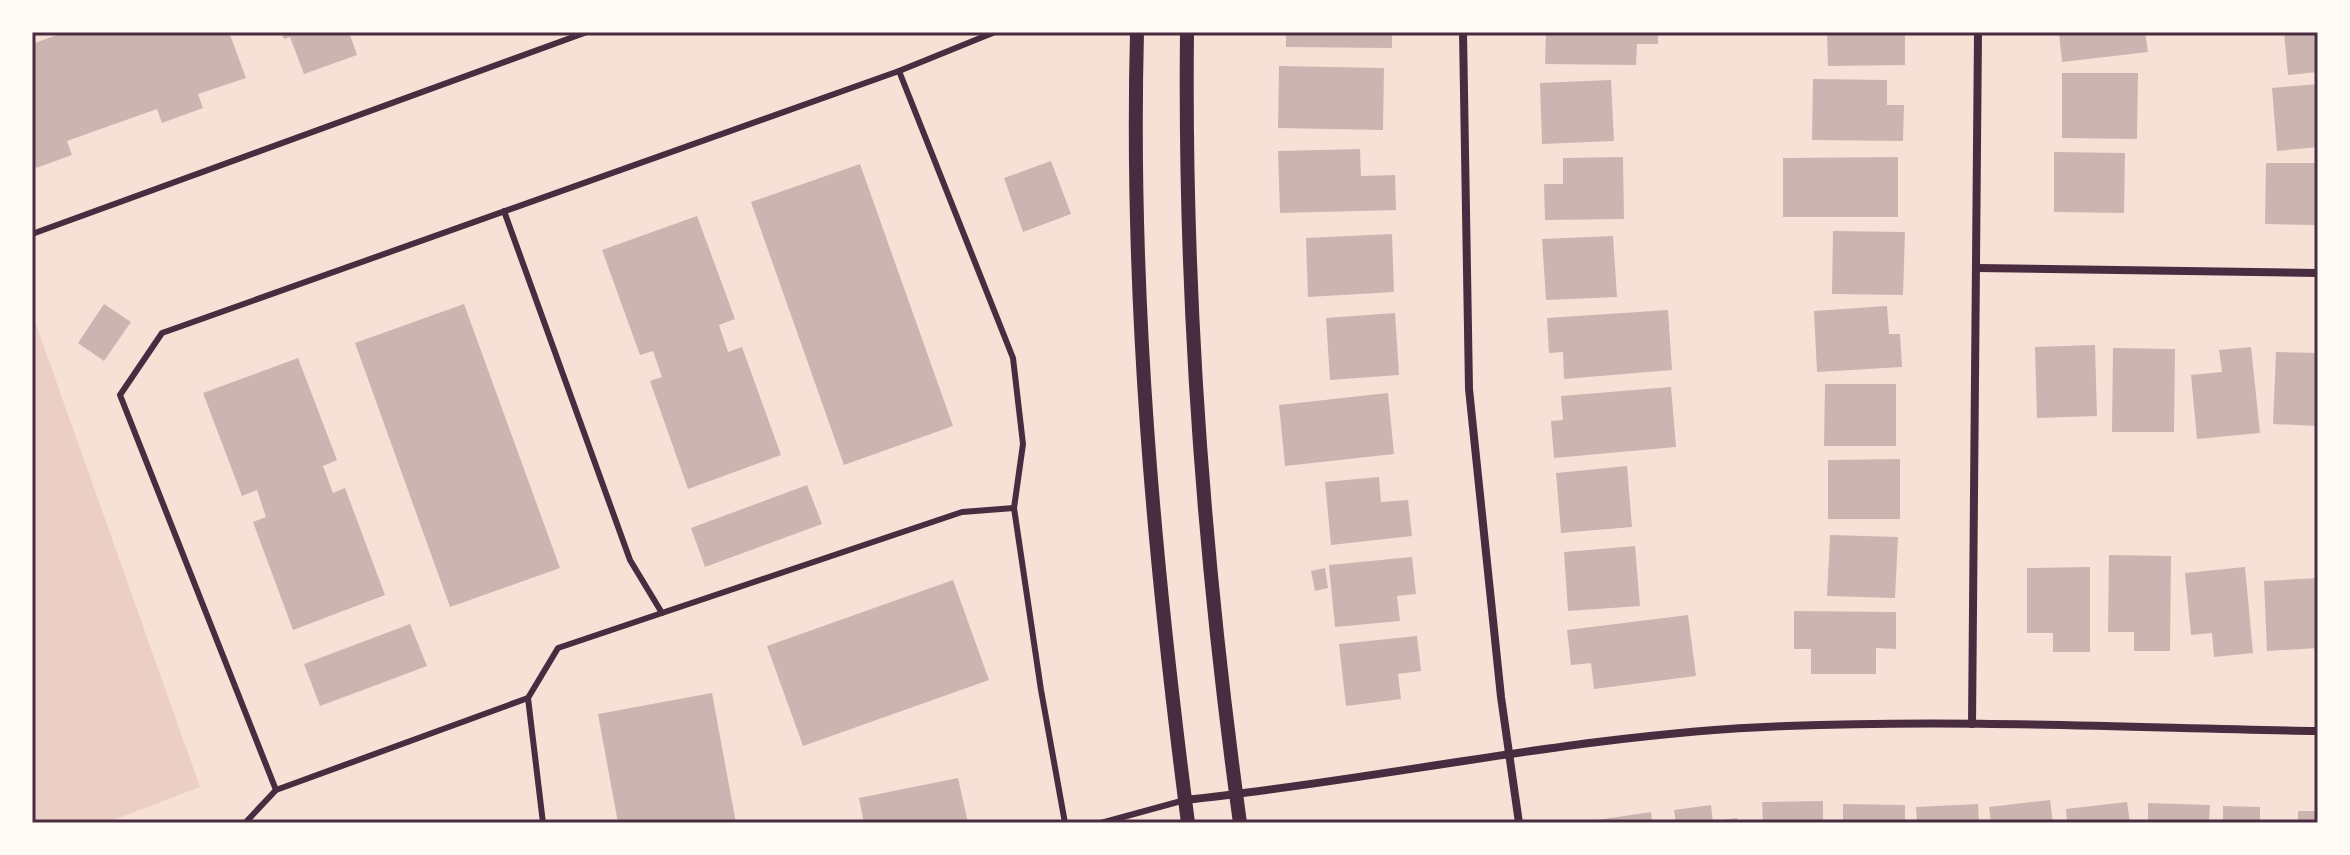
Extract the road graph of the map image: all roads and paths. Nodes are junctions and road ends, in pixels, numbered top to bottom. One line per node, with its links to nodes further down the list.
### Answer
1 (587, 32): 9 (lane)
2 (995, 32): 7 (lane)
3 (1137, 32): 20 (street)
4 (1187, 32): 19 (street)
5 (1463, 32): 17 (street)
6 (1978, 32): 10 (street)
7 (899, 71): 8 (lane); 12 (lane)
8 (504, 211): 13 (lane); 18 (lane)
9 (32, 234)
10 (1977, 268): 11 (street); 15 (street)
11 (2318, 273)
12 (1014, 508): 13 (lane); 23 (lane)
13 (662, 613): 14 (lane)
14 (528, 698): 18 (lane); 22 (lane)
15 (1972, 724): 16 (street); 17 (street)
16 (2318, 731)
17 (1509, 755): 19 (street); 27 (street)
18 (276, 790): 21 (lane)
19 (1236, 794): 20 (street); 26 (street)
20 (1185, 800): 24 (lane); 25 (street)
21 (245, 823)
22 (543, 823)
23 (1065, 823)
24 (1101, 823)
25 (1188, 823)
26 (1240, 823)
27 (1519, 823)

